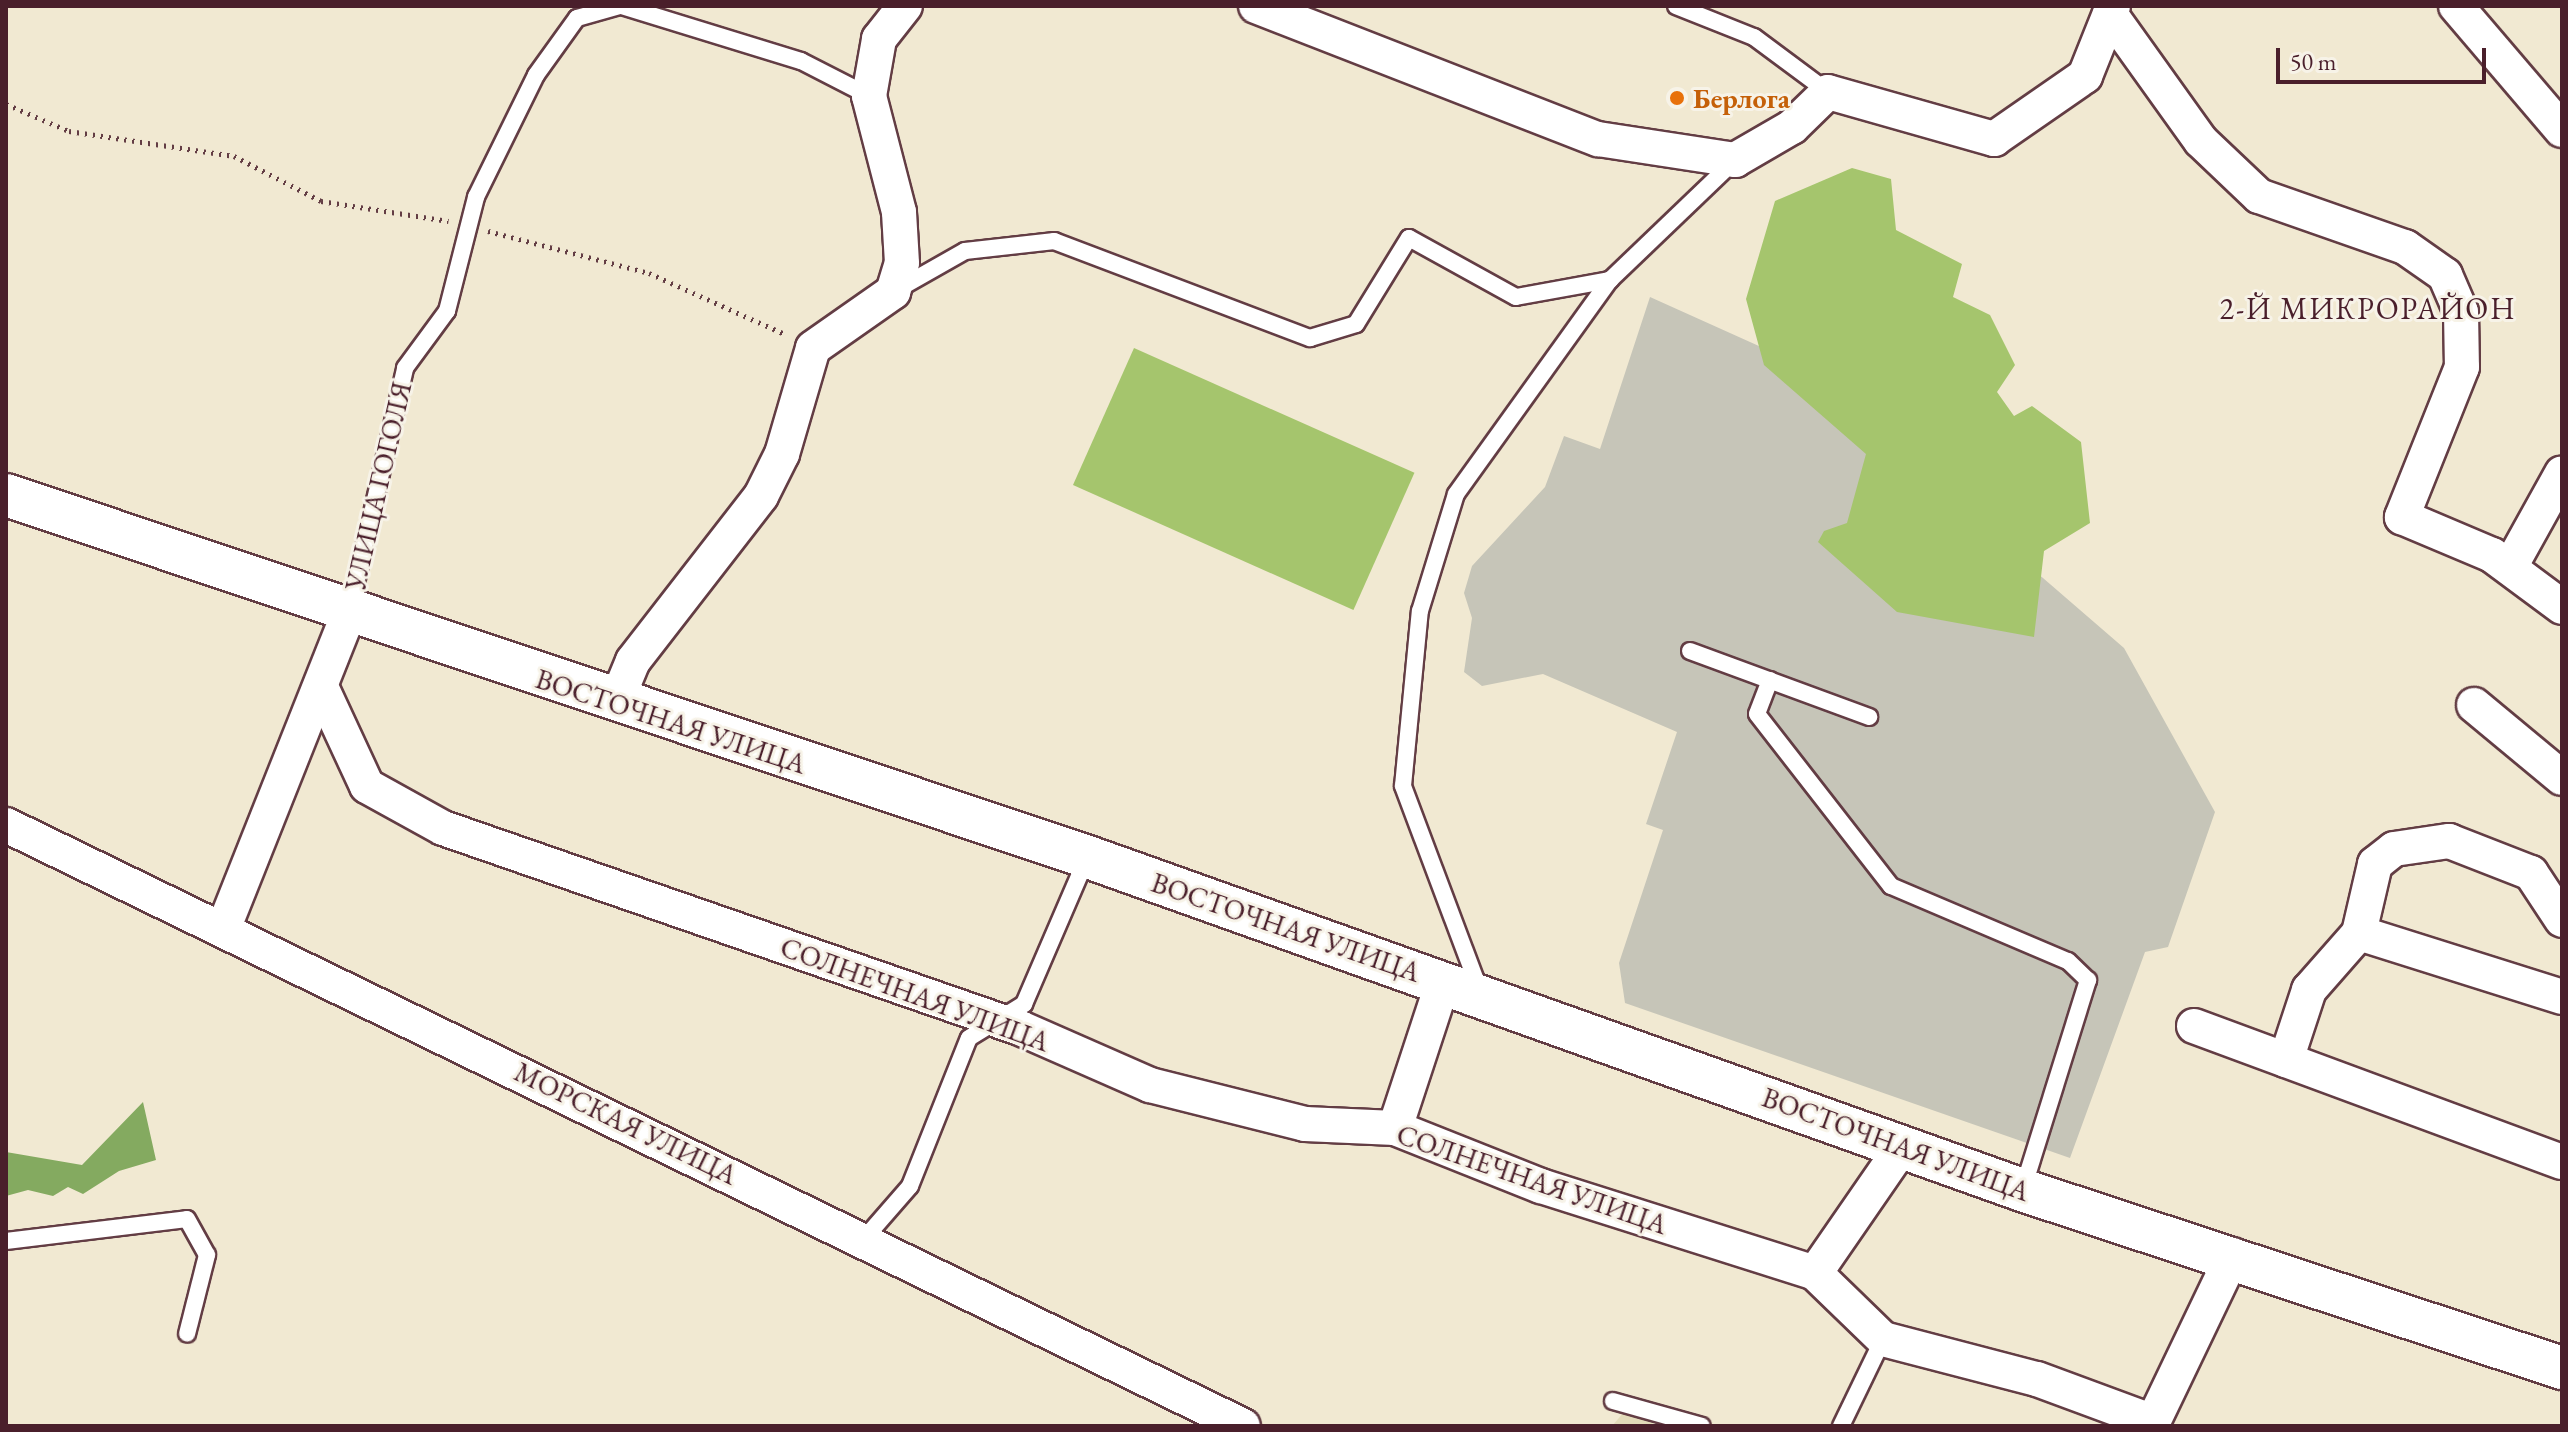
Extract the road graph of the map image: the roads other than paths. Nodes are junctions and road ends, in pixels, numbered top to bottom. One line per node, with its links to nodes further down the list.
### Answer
1 (621, 6): 8 (lane); 17 (lane, УЛИЦА ГОГОЛЯ)
2 (905, 6): 8 (street)
3 (1256, 6): 10 (street)
4 (1676, 6): 7 (lane)
5 (2456, 6): 9 (street)
6 (2112, 10): 7 (street); 15 (street)
7 (1828, 92): 10 (street)
8 (869, 96): 12 (street)
9 (2562, 130)
10 (1735, 160): 11 (lane)
11 (1610, 280): 12 (lane); 30 (lane)
12 (893, 292): 21 (street)
13 (2562, 473): 15 (street)
14 (6, 495): 17 (street, ВОСТОЧНАЯ УЛИЦА)
15 (2510, 567): 16 (street)
16 (2561, 605)
17 (348, 615): 20 (street, УЛИЦА ГОГОЛЯ); 21 (street, ВОСТОЧНАЯ УЛИЦА)
18 (1690, 651): 19 (lane)
19 (1770, 680): 23 (lane); 38 (lane)
20 (322, 689): 28 (street, УЛИЦА ГОГОЛЯ); 32 (street, СОЛНЕЧНАЯ УЛИЦА)
21 (616, 702): 26 (street, ВОСТОЧНАЯ УЛИЦА)
22 (2474, 705): 24 (street)
23 (1869, 717)
24 (2562, 778)
25 (6, 825): 28 (street, МОРСКАЯ УЛИЦА)
26 (1088, 857): 30 (street, ВОСТОЧНАЯ УЛИЦА); 32 (lane)
27 (2562, 920): 29 (street)
28 (224, 927): 39 (street, МОРСКАЯ УЛИЦА)
29 (2359, 933): 31 (street); 34 (street)
30 (1462, 989): 35 (street); 36 (street, ВОСТОЧНАЯ УЛИЦА)
31 (2562, 997)
32 (993, 1019): 35 (street, СОЛНЕЧНАЯ УЛИЦА); 39 (lane)
33 (2194, 1026): 34 (street)
34 (2286, 1060): 37 (street)
35 (1395, 1128): 42 (street, СОЛНЕЧНАЯ УЛИЦА)
36 (1902, 1147): 38 (street, ВОСТОЧНАЯ УЛИЦА); 42 (street)
37 (2562, 1162)
38 (2022, 1190): 41 (street, ВОСТОЧНАЯ УЛИЦА)
39 (864, 1239): 47 (street, МОРСКАЯ УЛИЦА)
40 (6, 1241): 43 (lane)
41 (2233, 1255): 44 (street, СОЛНЕЧНАЯ УЛИЦА); 45 (street, ВОСТОЧНАЯ УЛИЦА)
42 (1815, 1273): 44 (street, СОЛНЕЧНАЯ УЛИЦА)
43 (187, 1334)
44 (1883, 1339): 49 (lane)
45 (2562, 1368)
46 (1613, 1401): 48 (lane)
47 (1243, 1426)
48 (1702, 1426)
49 (1841, 1426)

